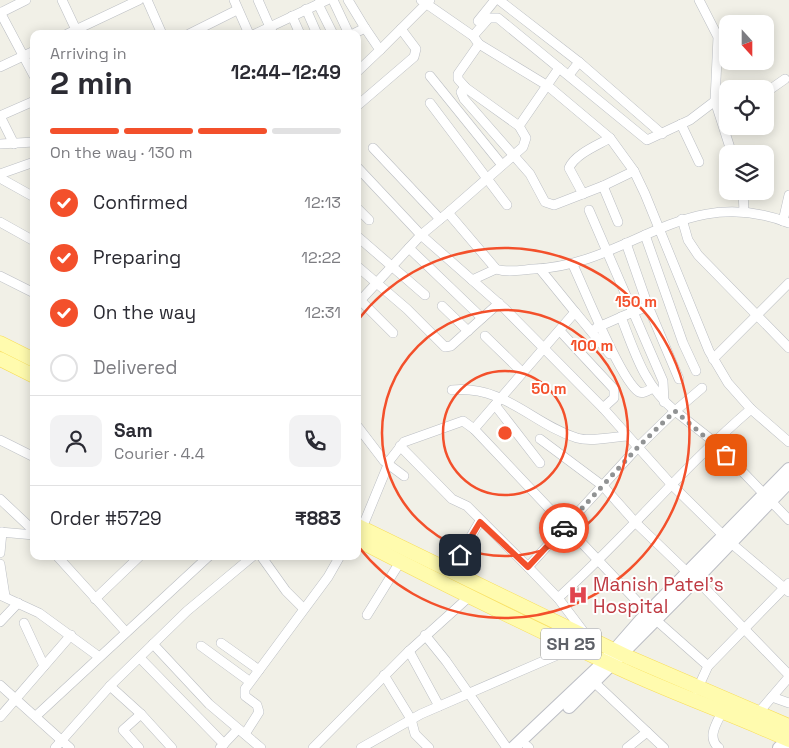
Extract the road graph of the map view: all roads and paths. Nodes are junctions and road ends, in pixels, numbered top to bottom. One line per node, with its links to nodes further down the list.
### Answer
1 (26, 0): 15 (street)
2 (62, 0): 19 (street)
3 (139, 0): 20 (street)
4 (147, 0): 21 (street)
5 (234, 0): 14 (street)
6 (258, 0): 24 (street)
7 (333, 0): 28 (street)
8 (348, 0): 17 (street)
9 (497, 0): 30 (street); 35 (street)
10 (699, 0): 46 (street)
11 (426, 1): 18 (street); 30 (street)
12 (318, 2): 13 (street); 27 (street)
13 (306, 9): 16 (street); 26 (street)
14 (237, 10): 22 (street); 23 (street)
15 (0, 13): 34 (street)
16 (292, 16): 24 (street); 25 (street)
17 (365, 28): 29 (street); 32 (street)
18 (401, 28): 32 (street); 48 (street)
19 (77, 30)
20 (79, 30)
21 (160, 30)
22 (197, 30)
23 (247, 30)
24 (272, 30)
25 (298, 30)
26 (315, 30)
27 (331, 30)
28 (349, 30)
29 (360, 30)
30 (471, 34): 31 (street); 39 (street)
31 (479, 44): 43 (street); 44 (street)
32 (380, 50): 37 (street)
33 (30, 53): 34 (street)
34 (24, 56): 36 (street); 38 (street)
35 (579, 62): 40 (street); 54 (street)
36 (0, 67)
37 (361, 67)
38 (30, 68)
39 (559, 68): 40 (street); 43 (street)
40 (569, 75): 54 (street)
41 (430, 76): 63 (street)
42 (786, 79): 45 (street)
43 (548, 86): 53 (street); 55 (street)
44 (465, 87): 53 (street); 60 (street)
45 (774, 87)
46 (715, 100): 50 (street); 52 (street)
47 (30, 103): 51 (street)
48 (361, 103)
49 (430, 103): 67 (street)
50 (719, 107)
51 (0, 116): 58 (street)
52 (681, 124): 54 (street); 61 (street)
53 (518, 126): 60 (street)
54 (662, 134)
55 (610, 138): 65 (street); 69 (street)
56 (30, 142): 58 (street)
57 (0, 144): 58 (street)
58 (14, 144)
59 (373, 148): 78 (street)
60 (512, 156): 63 (street); 69 (street)
61 (699, 162)
62 (30, 164): 66 (street)
63 (502, 165): 67 (street)
64 (361, 171): 86 (street)
65 (634, 171): 68 (street); 84 (street)
66 (0, 176): 70 (street)
67 (487, 176): 73 (street); 75 (street)
68 (604, 186): 69 (street); 82 (street)
69 (583, 194)
70 (30, 195)
71 (789, 196): 83 (street)
72 (743, 200): 77 (street)
73 (507, 205)
74 (589, 210): 91 (street)
75 (450, 211): 78 (street); 94 (street)
76 (361, 212): 80 (street)
77 (744, 212): 79 (street); 83 (street)
78 (440, 219): 86 (street)
79 (682, 219): 84 (street); 110 (street)
80 (369, 220)
81 (0, 222): 87 (street)
82 (618, 222)
83 (786, 222)
84 (657, 229): 85 (street); 123 (street)
85 (645, 235): 89 (street); 127 (street)
86 (421, 236): 90 (street); 98 (street)
87 (30, 238)
88 (361, 240): 93 (street)
89 (626, 243): 91 (street); 107 (street)
90 (409, 248): 93 (street); 112 (street)
91 (608, 252): 92 (street); 108 (street)
92 (573, 265): 95 (street); 113 (street)
93 (390, 267): 99 (street); 102 (street)
94 (496, 269): 95 (street); 98 (street)
95 (540, 269): 109 (street)
96 (361, 270): 99 (street)
97 (0, 276): 101 (street)
98 (472, 280): 105 (street)
99 (376, 283): 103 (street); 115 (street)
100 (789, 283): 110 (street)
101 (30, 291)
102 (425, 295)
103 (361, 297)
104 (361, 303): 117 (street)
105 (499, 303): 112 (street); 121 (street)
106 (442, 306): 115 (street)
107 (648, 306): 108 (street); 129 (street)
108 (633, 311): 111 (street); 134 (street)
109 (575, 312): 114 (street); 116 (street)
110 (756, 314): 120 (street); 123 (street)
111 (621, 316): 113 (street); 130 (street)
112 (482, 318): 115 (street)
113 (601, 325): 114 (street); 125 (street)
114 (590, 330): 125 (street)
115 (468, 331)
116 (560, 331): 121 (street); 136 (street)
117 (393, 333)
118 (485, 336): 126 (street)
119 (0, 343): 122 (main road)
120 (789, 348)
121 (543, 349): 126 (street); 136 (street)
122 (30, 358)
123 (713, 359): 137 (street)
124 (0, 360): 128 (main road)
125 (616, 362): 130 (street)
126 (522, 372): 133 (street)
127 (696, 372)
128 (30, 374)
129 (679, 378)
130 (653, 388): 134 (street)
131 (702, 388): 138 (street)
132 (452, 390): 133 (street)
133 (502, 397): 135 (street); 141 (street)
134 (664, 402): 138 (street)
135 (495, 405): 139 (street); 149 (street)
136 (603, 408): 141 (street)
137 (751, 409): 144 (street); 145 (street)
138 (675, 411): 144 (street); 147 (street)
139 (474, 429): 146 (street); 162 (street)
140 (361, 431): 150 (street)
141 (627, 436): 147 (street)
142 (540, 439): 155 (street)
143 (0, 440): 148 (street)
144 (713, 442): 154 (street); 156 (street)
145 (789, 442)
146 (400, 446): 150 (street); 159 (street)
147 (638, 447): 154 (street); 155 (street)
148 (30, 455)
149 (540, 463)
150 (388, 464): 152 (street); 161 (street)
151 (789, 469): 156 (street)
152 (404, 476)
153 (789, 482): 156 (street)
154 (671, 484): 160 (street); 168 (street)
155 (604, 486): 160 (street); 162 (street)
156 (768, 497): 158 (street); 168 (street)
157 (0, 499): 163 (street)
158 (789, 520)
159 (480, 522): 178 (street); 180 (street)
160 (635, 522): 176 (street); 181 (street)
161 (361, 526)
162 (565, 527): 176 (street); 178 (street)
163 (30, 529)
164 (1, 532): 166 (street); 169 (street)
165 (361, 532): 180 (main road)
166 (30, 533)
167 (361, 533): 177 (main road, SH 25)
168 (728, 539): 181 (street); 182 (street)
169 (0, 553)
170 (61, 560): 186 (street)
171 (136, 560): 186 (street)
172 (205, 560): 194 (street)
173 (248, 560): 199 (street)
174 (264, 560): 188 (street)
175 (338, 560): 188 (street)
176 (599, 561): 185 (street); 190 (street)
177 (400, 562): 184 (main road, SH 25); 189 (street)
178 (528, 567): 185 (street)
179 (0, 569): 183 (street)
180 (450, 572): 197 (main road)
181 (692, 576): 190 (street); 193 (street)
182 (788, 588): 193 (street)
183 (3, 596): 187 (street)
184 (470, 596): 196 (street); 201 (main road, SH 25)
185 (558, 598): 197 (street)
186 (95, 599): 194 (street)
187 (18, 603): 191 (street); 195 (street)
188 (303, 608): 209 (street)
189 (366, 615)
190 (652, 617): 203 (street); 208 (street)
191 (0, 622)
192 (24, 623): 207 (street)
193 (745, 630): 208 (street); 211 (street)
194 (125, 631): 204 (street)
195 (71, 635): 204 (street); 207 (street)
196 (425, 635): 202 (street); 217 (street)
197 (588, 637): 203 (main road)
198 (221, 643): 209 (street)
199 (153, 644): 205 (street); 229 (street)
200 (201, 646): 212 (street)
201 (576, 646): 206 (main road, SH 25); 217 (street)
202 (409, 651): 210 (street); 221 (street)
203 (618, 652): 206 (street); 216 (main road)
204 (98, 656): 225 (street)
205 (140, 658): 215 (street); 233 (street)
206 (608, 663): 213 (street); 216 (main road, SH 25); 243 (street)
207 (44, 666): 219 (street)
208 (708, 666): 216 (street)
209 (259, 670): 212 (street)
210 (384, 675): 227 (street); 239 (street)
211 (789, 676): 218 (street)
212 (249, 681): 229 (street)
213 (595, 682): 230 (street); 234 (street)
214 (0, 686): 219 (street)
215 (110, 686): 224 (street); 232 (street)
216 (696, 692): 222 (main road, SH 25); 223 (main road)
217 (467, 693): 221 (street); 242 (street)
218 (772, 697): 220 (street); 223 (street)
219 (16, 698): 225 (street); 226 (street)
220 (789, 703)
221 (439, 706): 227 (street)
222 (723, 710): 231 (main road, SH 25); 246 (street)
223 (759, 712): 228 (main road)
224 (141, 714): 236 (street); 237 (street)
225 (36, 716): 232 (street)
226 (0, 717)
227 (411, 719): 240 (street); 241 (street)
228 (789, 726)
229 (242, 731): 233 (street); 238 (street)
230 (647, 732): 244 (street); 245 (street)
231 (789, 740): 247 (street)
232 (58, 744): 235 (street)
233 (222, 746)
234 (527, 747)
235 (70, 748)
236 (139, 748)
237 (172, 748)
238 (261, 748)
239 (313, 748)
240 (361, 748)
241 (429, 748)
242 (507, 748)
243 (512, 748)
244 (627, 748)
245 (664, 748)
246 (719, 748)
247 (779, 748)

